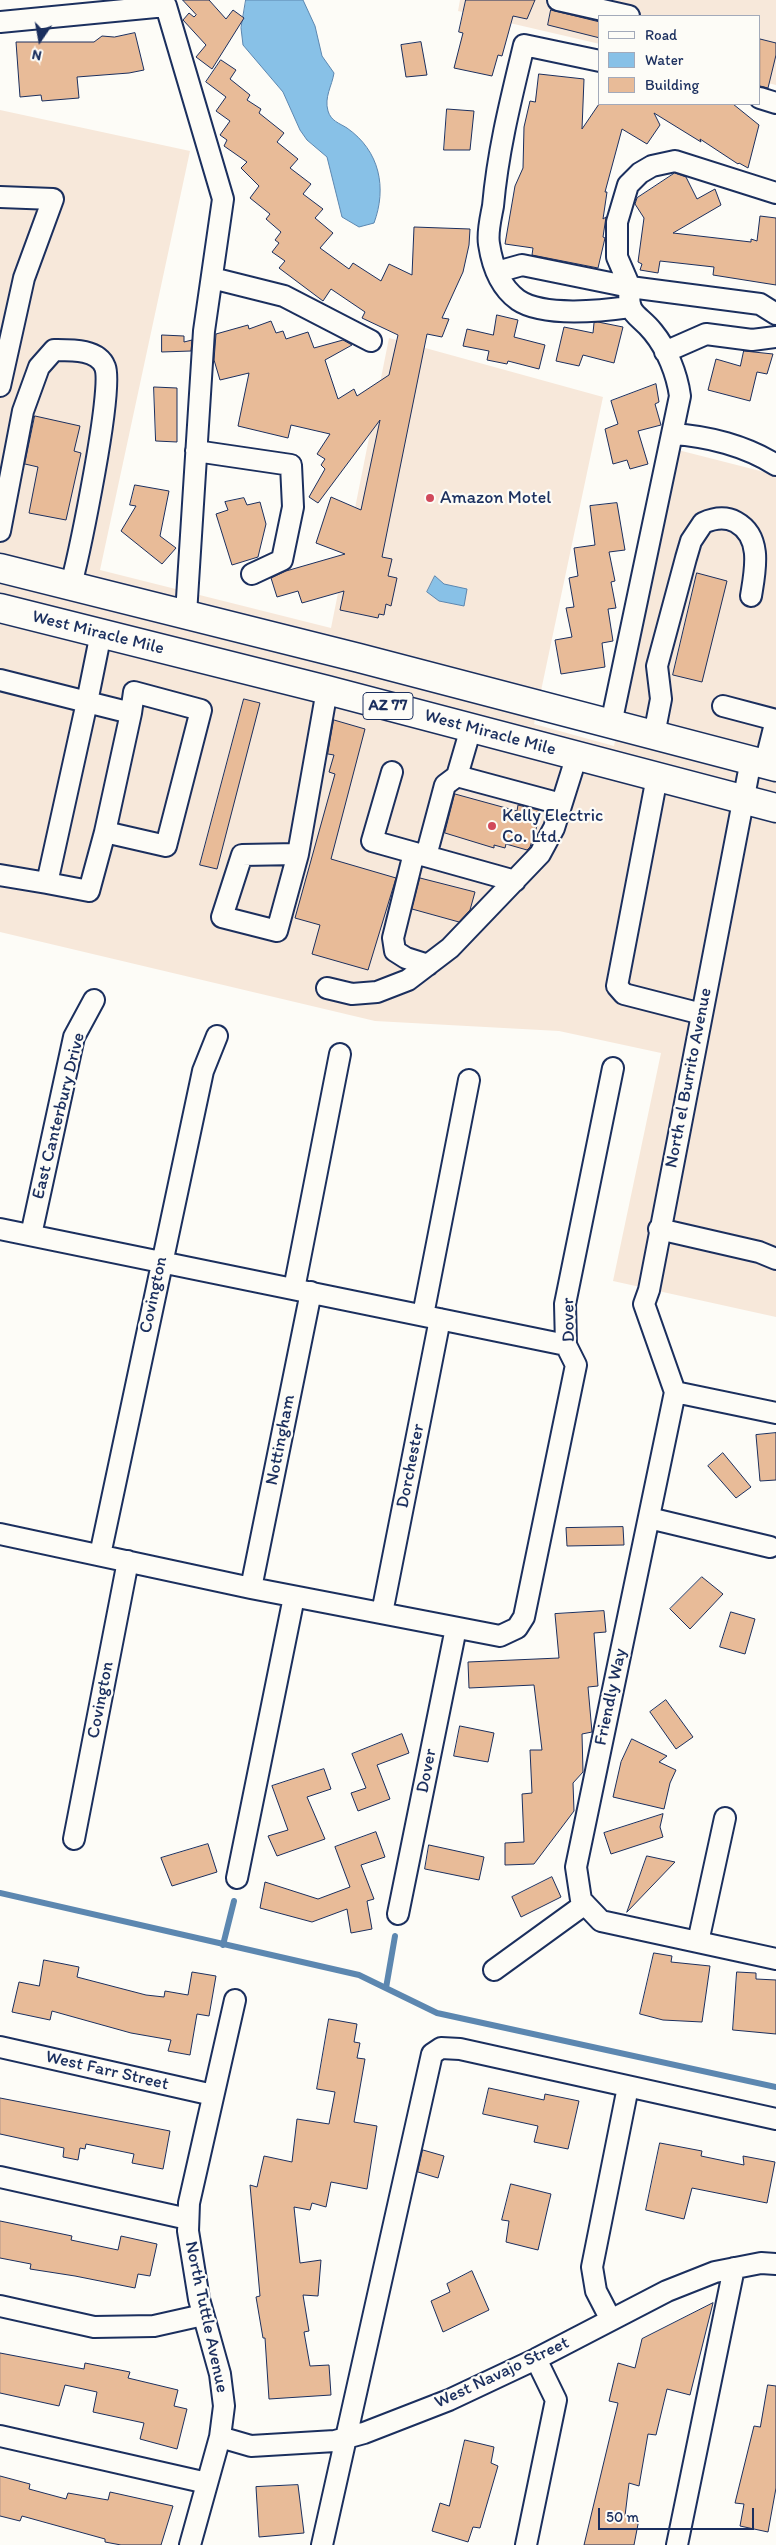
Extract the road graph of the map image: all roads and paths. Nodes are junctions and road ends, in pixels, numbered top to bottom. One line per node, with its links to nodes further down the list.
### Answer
1 (558, 0): 3 (street)
2 (164, 3): 4 (street); 13 (street)
3 (604, 5): 5 (street)
4 (49, 9): 6 (street)
5 (627, 15)
6 (0, 22)
7 (598, 61): 12 (street)
8 (761, 98): 9 (street)
9 (776, 103)
10 (776, 193): 14 (street)
11 (0, 196): 20 (street)
12 (497, 272): 14 (street); 15 (street)
13 (212, 278): 18 (street); 22 (street)
14 (630, 287): 15 (street); 16 (street)
15 (630, 308): 19 (street)
16 (776, 314)
17 (776, 337): 19 (street)
18 (371, 341)
19 (666, 352): 21 (street)
20 (0, 386)
21 (672, 434): 23 (street); 39 (street)
22 (196, 451): 26 (street); 30 (street)
23 (776, 465)
24 (0, 532): 27 (street)
25 (0, 568): 27 (highway, AZ 77)
26 (252, 574)
27 (71, 585): 30 (highway, AZ 77)
28 (751, 596): 41 (street)
29 (0, 608): 31 (highway, West Miracle Mile / AZ 77)
30 (186, 614): 32 (highway, AZ 77)
31 (104, 634): 32 (highway); 34 (highway, West Miracle Mile / AZ 77); 35 (street)
32 (360, 658): 39 (highway, AZ 77)
33 (0, 680): 35 (street)
34 (327, 690): 40 (highway, West Miracle Mile / AZ 77); 51 (street)
35 (87, 702): 37 (street); 55 (street)
36 (723, 706): 38 (street)
37 (131, 713): 50 (street); 50 (street)
38 (776, 720): 43 (street, North el Burrito Avenue)
39 (611, 724): 41 (highway, AZ 77)
40 (471, 728): 42 (highway, West Miracle Mile / AZ 77); 45 (street)
41 (654, 735): 43 (highway, AZ 77)
42 (577, 755): 46 (highway, West Miracle Mile / AZ 77); 48 (street)
43 (764, 764): 47 (street, North el Burrito Avenue)
44 (392, 772): 52 (street)
45 (457, 776): 48 (street); 52 (street)
46 (657, 777): 47 (highway, West Miracle Mile / AZ 77); 59 (street)
47 (743, 800): 49 (highway, West Miracle Mile / AZ 77); 59 (street, North el Burrito Avenue)
48 (561, 804): 54 (street)
49 (776, 808)
50 (105, 832): 55 (street)
51 (298, 854): 51 (street)
52 (420, 855): 54 (street); 56 (street)
53 (0, 875): 55 (street)
54 (515, 881): 56 (street)
55 (47, 883)
56 (428, 965): 57 (street)
57 (327, 988)
58 (94, 1000): 66 (street, East Canterbury Drive)
59 (702, 1014): 65 (street, North el Burrito Avenue)
60 (216, 1036): 68 (street, Covington)
61 (340, 1054): 69 (street, Nottingham)
62 (613, 1068): 71 (street, Dover)
63 (469, 1080): 70 (street, Dorchester)
64 (0, 1228): 66 (street)
65 (660, 1230): 67 (street); 72 (street, North el Burrito Avenue)
66 (31, 1235): 68 (street)
67 (776, 1260)
68 (161, 1262): 69 (street); 77 (street, Covington)
69 (302, 1291): 70 (street); 79 (street, Nottingham)
70 (432, 1317): 71 (street); 81 (street, Dorchester)
71 (566, 1345): 82 (street, Dover)
72 (675, 1392): 73 (street); 74 (street, Friendly Way)
73 (776, 1413)
74 (649, 1518): 76 (street); 86 (street, Friendly Way)
75 (0, 1534): 77 (street)
76 (770, 1547)
77 (100, 1556): 78 (street)
78 (128, 1561): 79 (street); 84 (street, Covington)
79 (251, 1588): 80 (street)
80 (294, 1597): 81 (street); 85 (street)
81 (382, 1613): 82 (street)
82 (456, 1628): 87 (street, Dover)
83 (725, 1818): 88 (street)
84 (74, 1839)
85 (237, 1878)
86 (585, 1904): 88 (street); 90 (street)
87 (398, 1914)
88 (698, 1942): 89 (street)
89 (776, 1959)
90 (494, 1970)
91 (235, 2000): 94 (street, North Tuttle Avenue)
92 (0, 2047): 94 (street, West Farr Street)
93 (628, 2087): 95 (street); 102 (street); 106 (street)
94 (213, 2095): 97 (street, North Tuttle Avenue)
95 (776, 2119)
96 (0, 2177): 97 (street)
97 (188, 2219): 101 (street, North Tuttle Avenue)
98 (776, 2264): 99 (street, West Navajo Street)
99 (734, 2268): 102 (street, West Navajo Street); 111 (street)
100 (0, 2306): 101 (street)
101 (204, 2315): 105 (street, North Tuttle Avenue)
102 (611, 2320): 103 (street, West Navajo Street)
103 (536, 2359): 106 (street, West Navajo Street); 110 (street)
104 (0, 2436): 107 (street)
105 (220, 2437): 106 (street, West Navajo Street); 107 (street, North Tuttle Avenue)
106 (345, 2438): 109 (street)
107 (207, 2483): 108 (street, North Tuttle Avenue)
108 (190, 2545)
109 (322, 2545)
110 (526, 2545)
111 (677, 2545)

